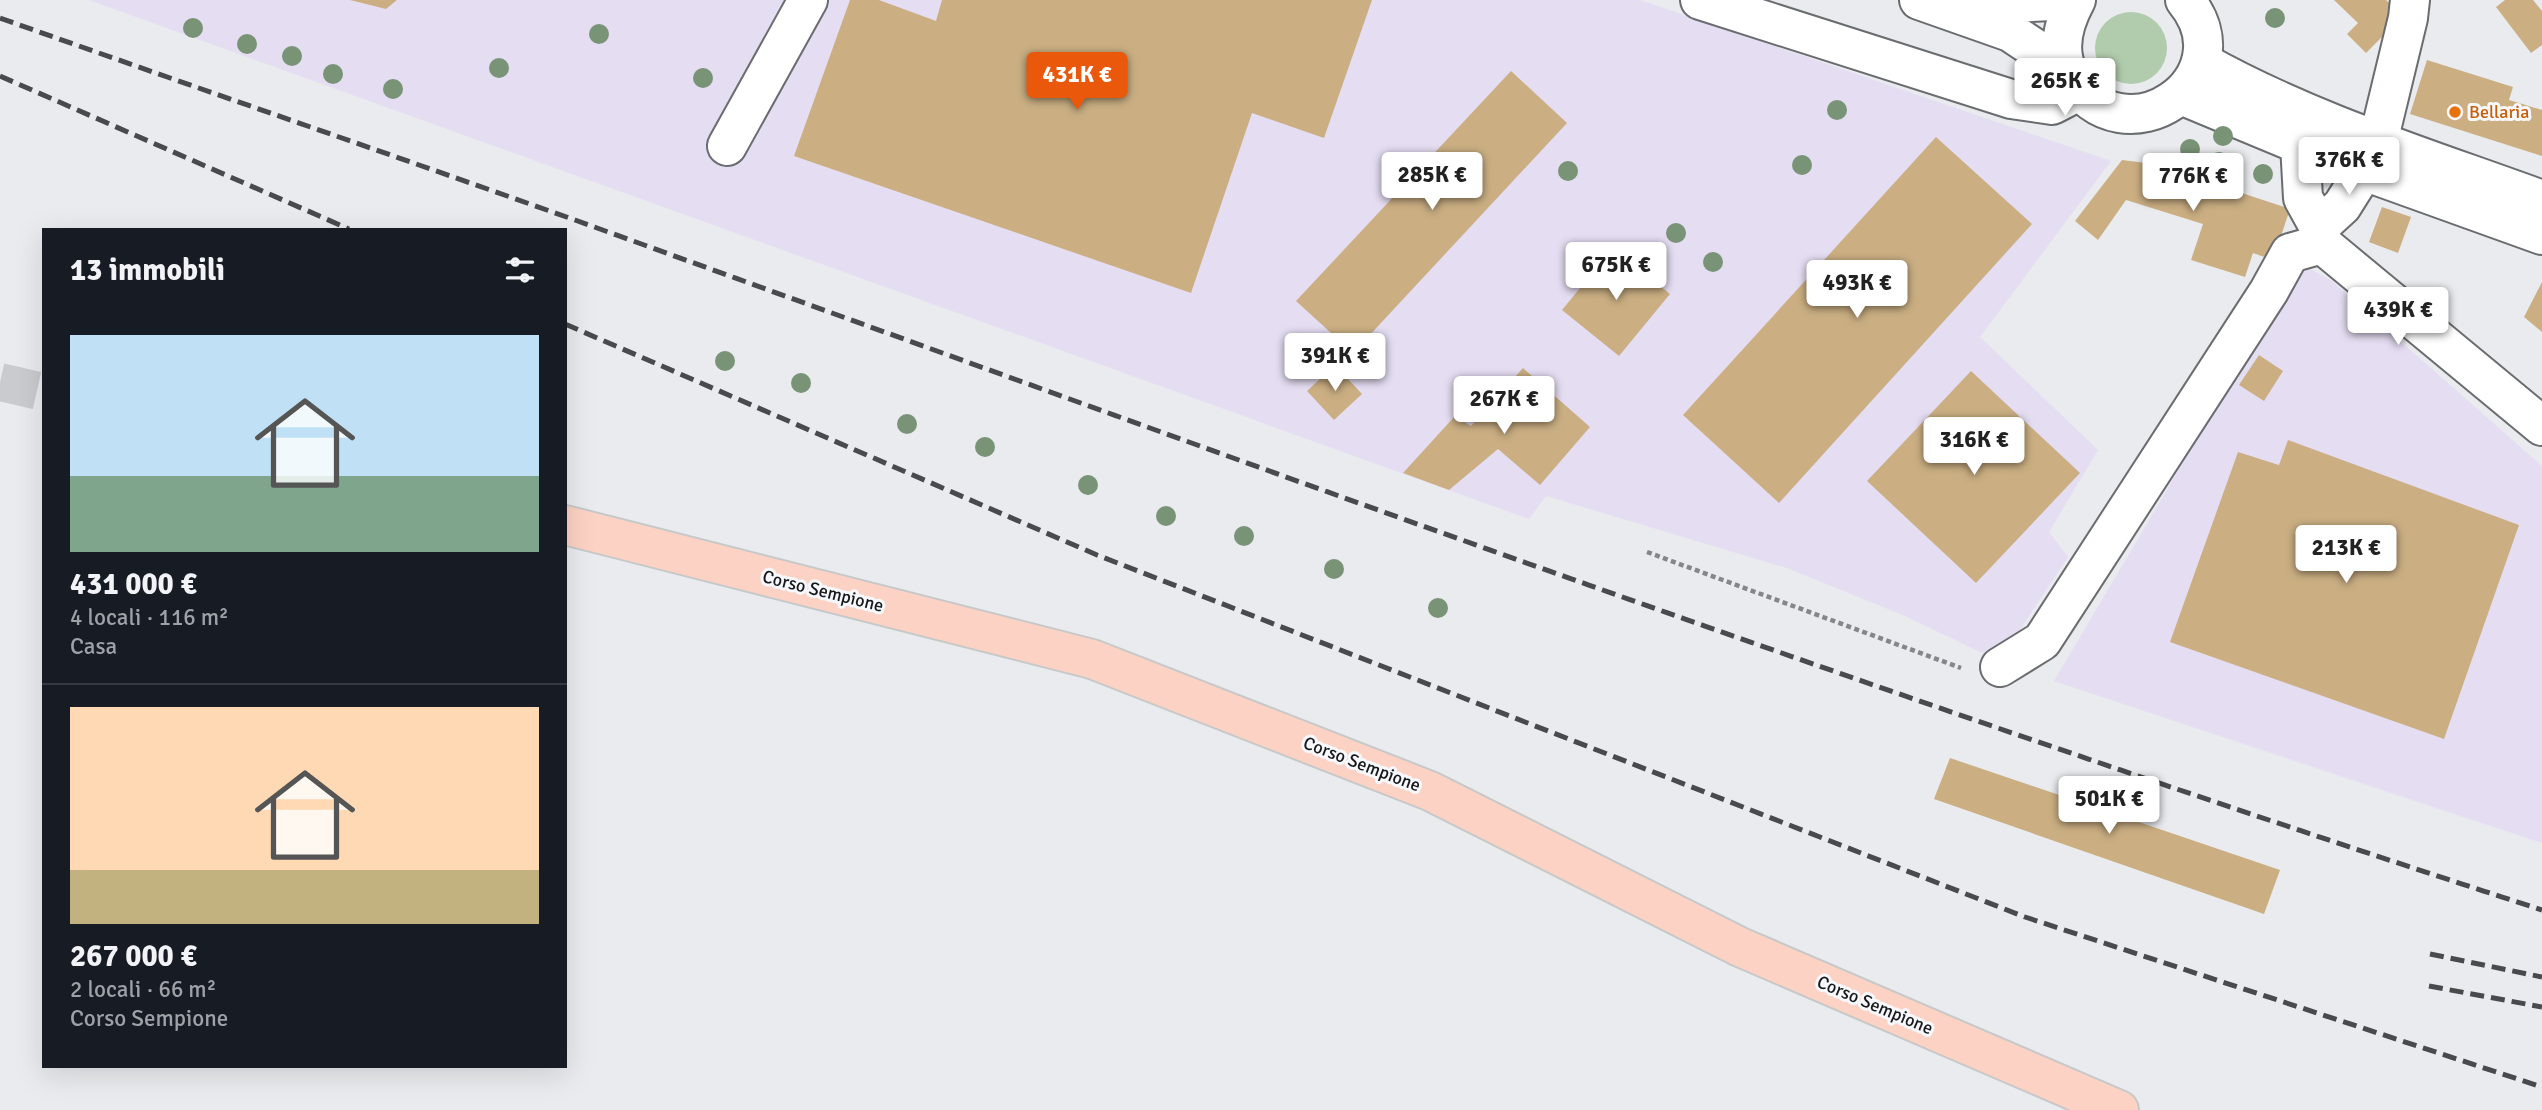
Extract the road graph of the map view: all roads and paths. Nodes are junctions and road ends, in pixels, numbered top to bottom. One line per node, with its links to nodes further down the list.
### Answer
1 (808, 0): 12 (street)
2 (1700, 0): 9 (street)
3 (1919, 0): 9 (street)
4 (1939, 0): 5 (street)
5 (2074, 0): 9 (street)
6 (2185, 0): 8 (street)
7 (2410, 0): 13 (street)
8 (2202, 62): 10 (street); 13 (street)
9 (2072, 80): 10 (street)
10 (2181, 95): 11 (street)
11 (2300, 144): 13 (street); 15 (street)
12 (727, 146)
13 (2371, 157): 14 (street); 15 (street); 16 (street)
14 (2542, 200)
15 (2321, 235): 17 (street); 20 (street)
16 (2542, 235)
17 (2542, 426)
18 (567, 526): 21 (main road, Corso Sempione)
19 (1647, 552): 20 (path)
20 (2000, 667)
21 (2119, 1110)

